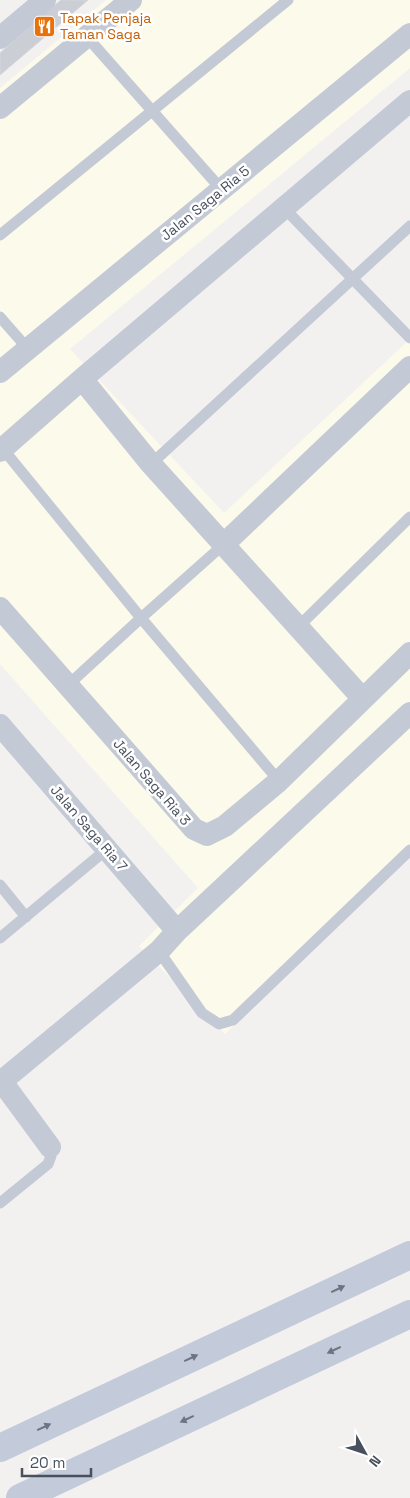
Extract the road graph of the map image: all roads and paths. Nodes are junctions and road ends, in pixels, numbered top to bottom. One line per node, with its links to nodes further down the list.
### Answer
1 (45, 0): 6 (street)
2 (132, 0): 5 (street)
3 (288, 0): 9 (lane)
4 (410, 34): 10 (street, Jalan Saga Ria 5)
5 (87, 37): 8 (street); 9 (lane)
6 (0, 38)
7 (410, 102): 11 (street)
8 (0, 108)
9 (152, 110): 10 (lane); 13 (lane)
10 (222, 190): 17 (street, Jalan Saga Ria 5)
11 (285, 209): 14 (lane); 20 (street)
12 (410, 226): 14 (lane)
13 (0, 235)
14 (352, 278): 16 (lane); 22 (lane)
15 (0, 317): 17 (lane)
16 (410, 338)
17 (28, 349): 19 (street, Jalan Saga Ria 5)
18 (410, 367): 24 (street)
19 (0, 372)
20 (82, 379): 21 (street); 22 (street)
21 (1, 450): 26 (lane)
22 (151, 464): 24 (street)
23 (410, 517): 27 (lane)
24 (223, 545): 26 (lane); 27 (street)
25 (0, 608): 29 (street, Jalan Saga Ria 3)
26 (141, 618): 29 (lane); 33 (lane)
27 (298, 627): 30 (street)
28 (410, 653): 30 (street, Jalan Saga Ria 3)
29 (68, 686): 33 (street, Jalan Saga Ria 3)
30 (362, 699): 33 (street, Jalan Saga Ria 3)
31 (410, 713): 38 (street)
32 (0, 725): 34 (street, Jalan Saga Ria 7)
33 (279, 781)
34 (107, 850): 37 (lane); 38 (street, Jalan Saga Ria 7)
35 (410, 850): 40 (lane)
36 (0, 885): 37 (lane)
37 (26, 916): 39 (lane)
38 (177, 931): 40 (street)
39 (0, 938)
40 (159, 951): 41 (street)
41 (1, 1081): 42 (street)
42 (50, 1148): 43 (lane)
43 (0, 1203)
44 (410, 1255): 46 (main road, one-way to 44)
45 (410, 1314): 47 (main road, one-way to 47)
46 (0, 1448)
47 (20, 1498)

